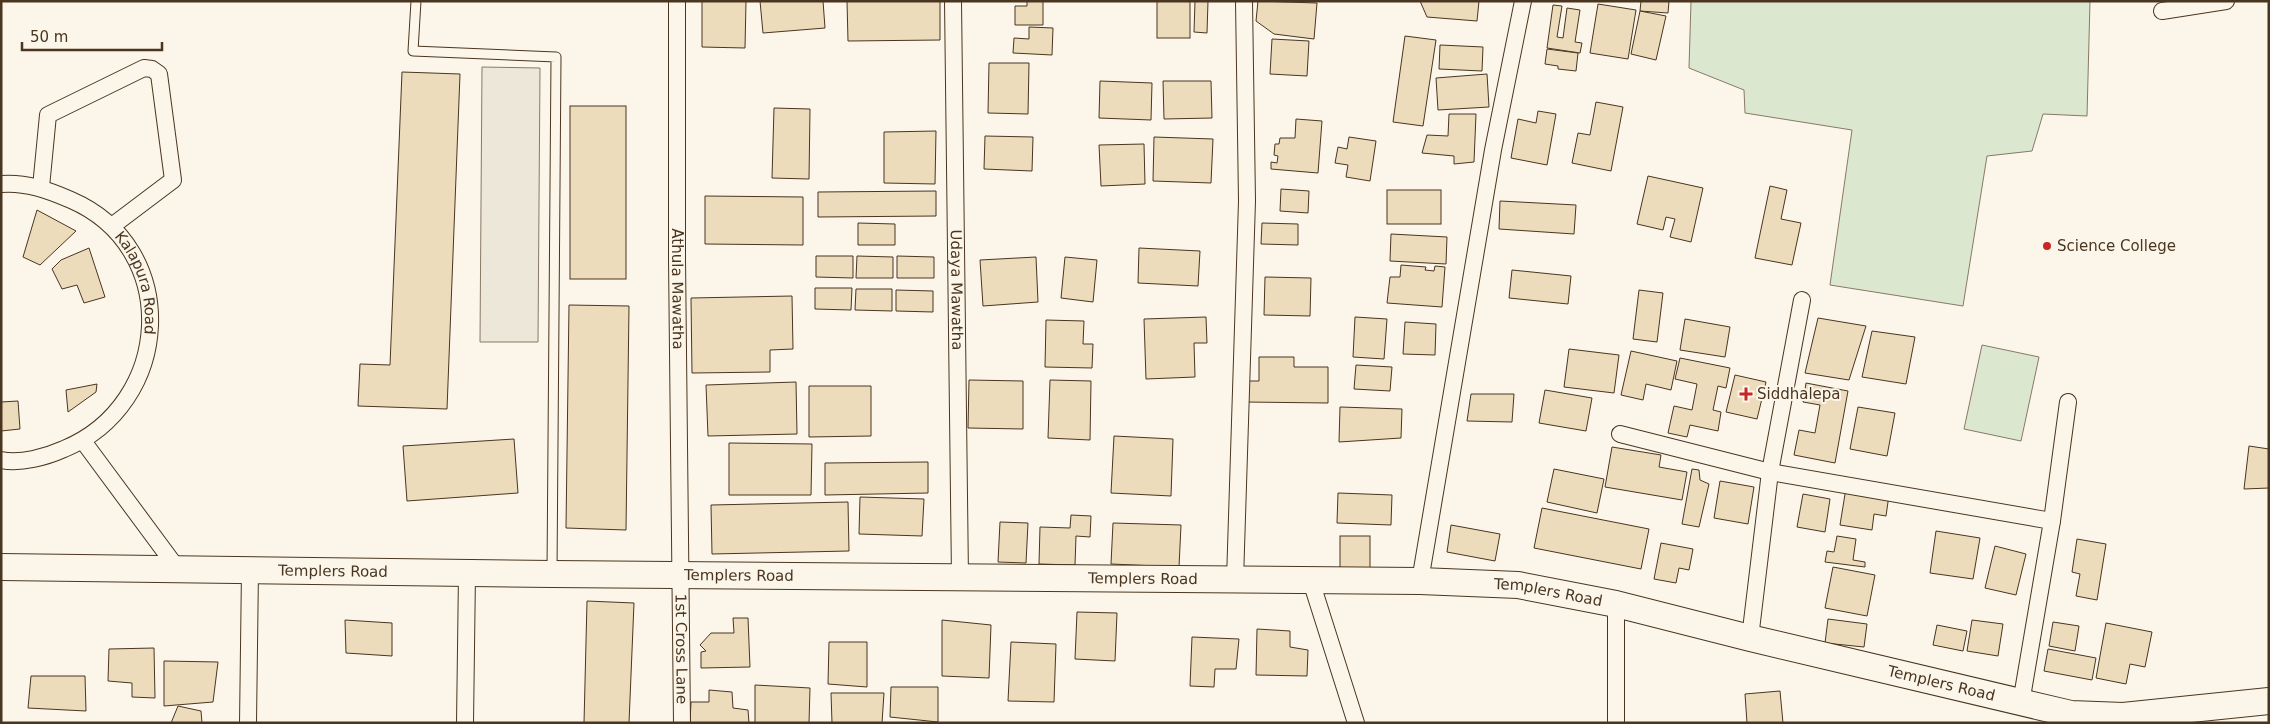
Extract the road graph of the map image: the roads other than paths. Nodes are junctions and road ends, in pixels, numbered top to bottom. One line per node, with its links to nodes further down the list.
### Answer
1 (416, 1): 22 (lane)
2 (677, 1): 23 (street, Athula Mawatha)
3 (953, 1): 24 (street, Udaya Mawatha)
4 (1244, 1): 25 (street)
5 (1523, 1): 27 (street)
6 (2226, 1): 7 (street)
7 (2162, 11)
8 (1, 184): 9 (street, Kalapura Road)
9 (41, 187): 10 (street, Kalapura Road); 10 (street)
10 (112, 226): 14 (street, Kalapura Road)
11 (1802, 300): 16 (street)
12 (2068, 402): 17 (street)
13 (1620, 434): 16 (street)
14 (83, 441): 15 (street, Kalapura Road); 19 (street)
15 (1, 460)
16 (1770, 472): 17 (street); 29 (street)
17 (2052, 522): 31 (street)
18 (1, 567): 19 (main road, Templers Road)
19 (177, 568): 20 (main road, Templers Road)
20 (250, 570): 21 (main road, Templers Road); 33 (street)
21 (467, 573): 22 (main road, Templers Road); 34 (street)
22 (552, 574): 23 (main road, Templers Road)
23 (682, 575): 24 (main road, Templers Road); 35 (street, 1st Cross Lane)
24 (960, 578): 25 (main road, Templers Road)
25 (1235, 580): 26 (main road, Templers Road)
26 (1311, 580): 27 (main road, Templers Road); 36 (street)
27 (1420, 581): 28 (main road, Templers Road)
28 (1616, 604): 29 (main road, Templers Road); 37 (street)
29 (1750, 638): 31 (main road, Templers Road)
30 (2269, 701): 32 (main road, Templers Road)
31 (2022, 703): 32 (main road, Templers Road)
32 (2180, 717)
33 (248, 723)
34 (465, 723)
35 (682, 723)
36 (1356, 723)
37 (1616, 723)

